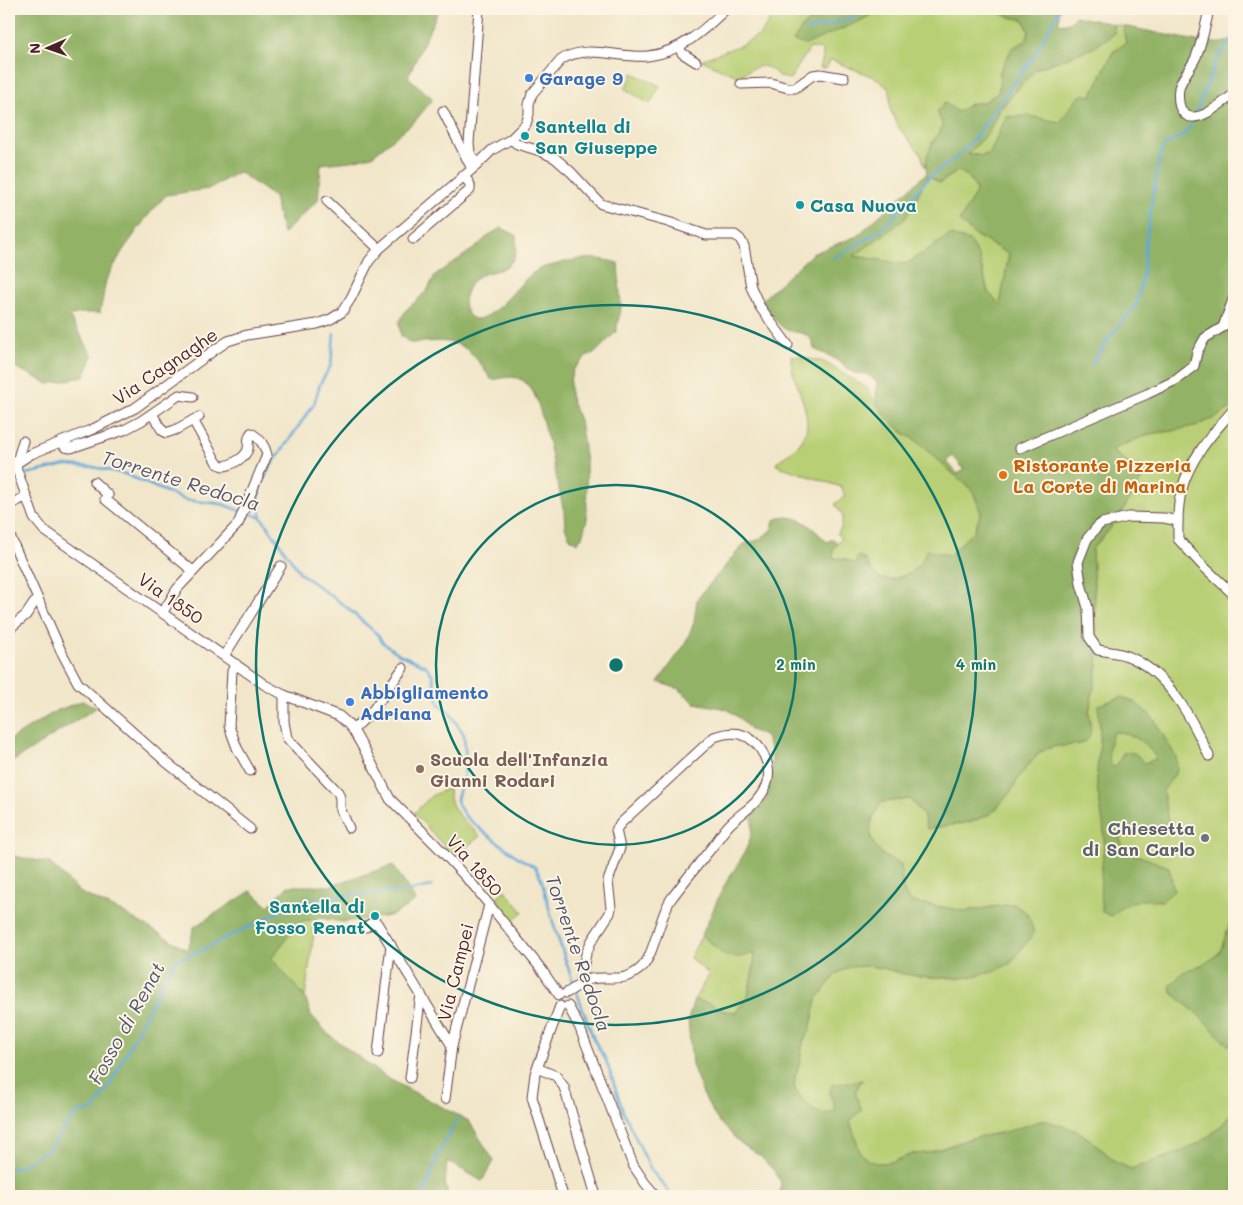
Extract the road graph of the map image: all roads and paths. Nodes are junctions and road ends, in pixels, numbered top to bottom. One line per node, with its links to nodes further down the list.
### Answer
1 (479, 9): 11 (street)
2 (726, 9): 4 (street, Via Cagnaghe)
3 (1209, 9): 8 (street)
4 (679, 47): 5 (street); 10 (street, Via Cagnaghe)
5 (696, 62)
6 (844, 78): 7 (street)
7 (741, 84)
8 (1234, 94)
9 (443, 111): 11 (street)
10 (511, 139): 11 (street, Via Cagnaghe); 17 (street)
11 (474, 167): 12 (street, Via Cagnaghe)
12 (463, 176): 14 (street); 15 (street, Via Cagnaghe)
13 (328, 201): 15 (street)
14 (413, 239)
15 (379, 248): 22 (street, Via Cagnaghe)
16 (1234, 298): 23 (street)
17 (788, 345)
18 (193, 396): 20 (street, Via Cagnaghe)
19 (1234, 409): 28 (street)
20 (152, 414): 22 (street, Via Cagnaghe); 31 (street)
21 (23, 441): 24 (street)
22 (61, 442): 24 (street, Via Cagnaghe)
23 (1020, 448)
24 (14, 464): 26 (street, Via 1850)
25 (94, 482): 31 (street)
26 (25, 497): 27 (street); 34 (street, Via 1850)
27 (9, 505)
28 (1178, 521): 32 (street); 41 (street)
29 (9, 534): 33 (street)
30 (281, 566): 36 (street)
31 (194, 572): 34 (street)
32 (1234, 595)
33 (39, 601): 35 (street); 44 (street)
34 (163, 612): 36 (street, Via 1850)
35 (9, 629)
36 (224, 656): 37 (street, Via 1850)
37 (236, 664): 39 (street, Via 1850); 42 (street)
38 (403, 668): 40 (street)
39 (284, 695): 40 (street, Via 1850); 43 (street)
40 (353, 730): 45 (street, Via 1850)
41 (1209, 756)
42 (250, 771)
43 (349, 828)
44 (250, 829)
45 (489, 905): 48 (street, Via 1850); 51 (street, Via Campei)
46 (366, 927): 47 (street, Via Campei)
47 (391, 944): 49 (street, Via Campei); 52 (street)
48 (569, 991): 48 (street); 50 (street, Via 1850)
49 (421, 994): 51 (street, Via Campei); 54 (street, Via Campei)
50 (564, 1006): 53 (street); 58 (street, Via 1850)
51 (452, 1046): 55 (street, Via Campei)
52 (378, 1053)
53 (537, 1068): 56 (street); 57 (street)
54 (410, 1078)
55 (446, 1099)
56 (563, 1196)
57 (596, 1196)
58 (656, 1196)

